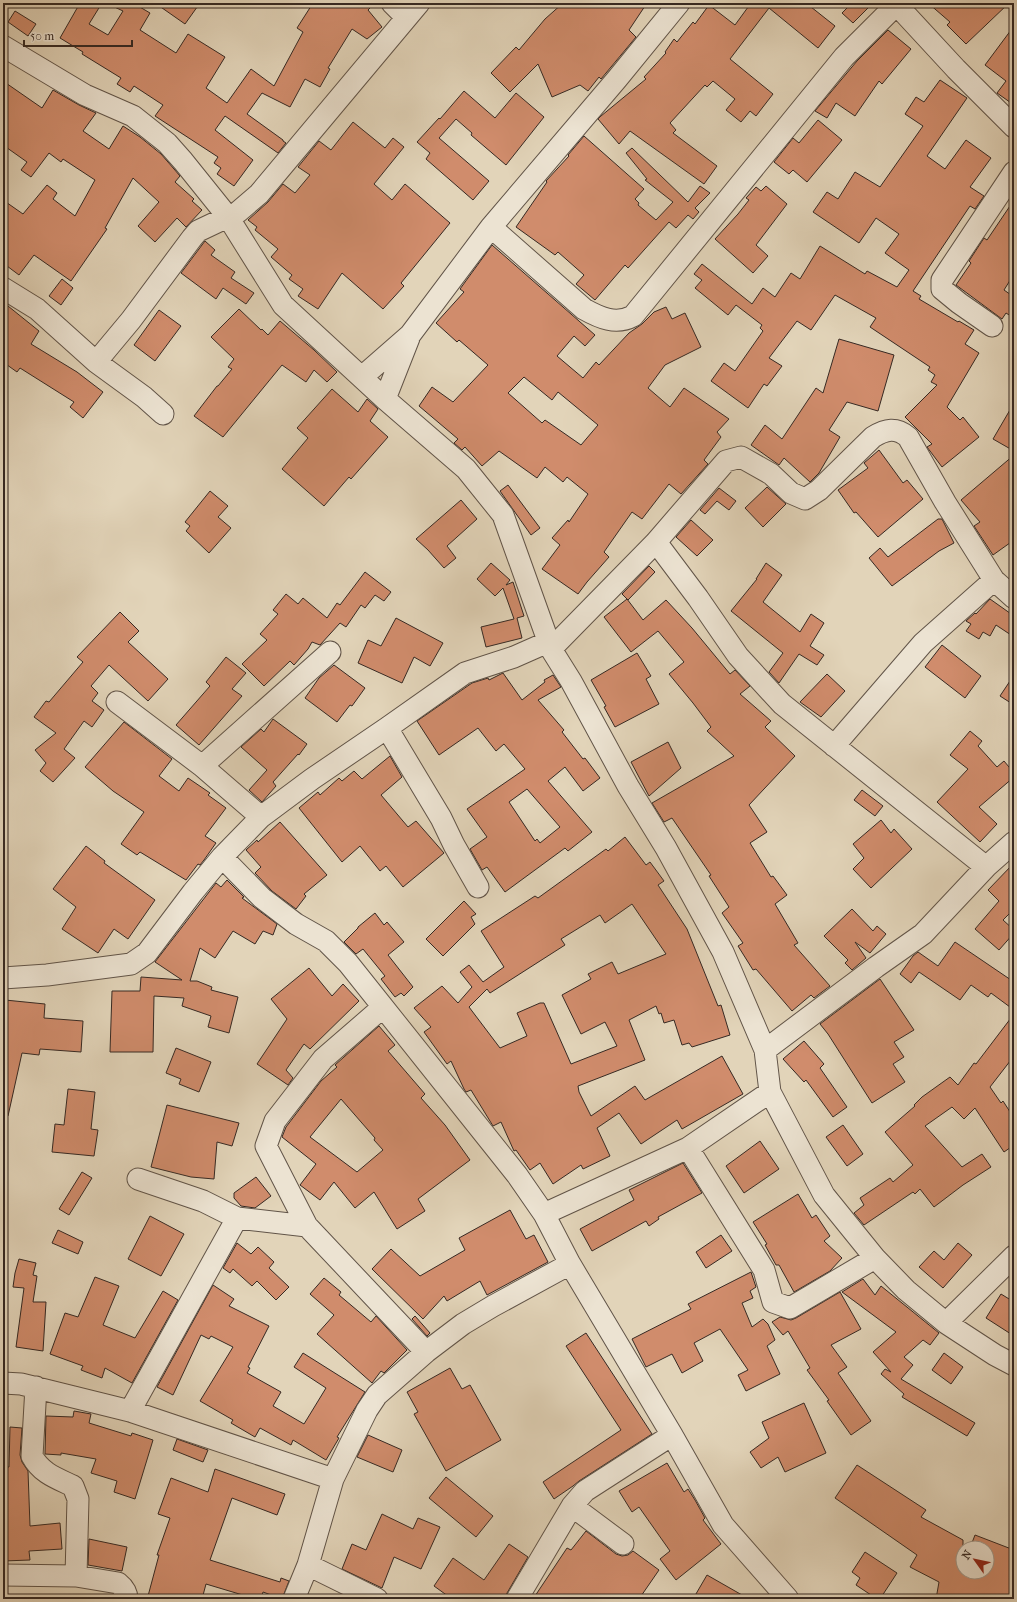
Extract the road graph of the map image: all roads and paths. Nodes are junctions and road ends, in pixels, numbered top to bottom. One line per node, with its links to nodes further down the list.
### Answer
1 (679, 3): 8 (street)
2 (896, 4): 5 (street); 8 (street)
3 (406, 8): 7 (street)
4 (3, 46): 7 (street)
5 (1014, 127)
6 (1014, 172): 10 (street)
7 (228, 217): 12 (street); 13 (street)
8 (490, 227): 11 (street)
9 (3, 288): 12 (street)
10 (992, 326)
11 (410, 335): 13 (street); 14 (street)
12 (96, 362): 15 (street)
13 (362, 377): 14 (street)
14 (385, 399): 19 (street)
15 (163, 414)
16 (656, 542): 17 (street); 19 (street); 23 (street)
17 (994, 580): 18 (street); 23 (street)
18 (1014, 598)
19 (549, 645): 22 (street); 32 (street)
20 (330, 652): 24 (street)
21 (117, 702): 24 (street)
22 (387, 728): 25 (street); 29 (street)
23 (834, 746): 28 (street)
24 (202, 766): 25 (street)
25 (261, 817): 27 (street)
26 (1014, 842): 28 (street)
27 (222, 857): 30 (street); 31 (street)
28 (986, 867): 32 (street)
29 (478, 888)
30 (3, 978)
31 (383, 1007): 36 (street); 38 (street)
32 (765, 1050): 33 (street)
33 (770, 1092): 34 (street); 40 (street)
34 (688, 1148): 36 (street); 40 (street)
35 (138, 1179): 37 (street)
36 (544, 1214): 41 (street)
37 (237, 1218): 38 (street); 47 (street)
38 (307, 1226): 43 (street)
39 (1014, 1256): 42 (street)
40 (875, 1258): 42 (street)
41 (570, 1264): 43 (street); 48 (street)
42 (946, 1323): 44 (street)
43 (426, 1352): 49 (street)
44 (1014, 1365)
45 (3, 1384): 46 (street)
46 (36, 1388): 47 (street); 54 (street)
47 (130, 1411): 49 (street)
48 (672, 1435): 50 (street); 59 (street)
49 (333, 1479): 52 (street)
50 (572, 1506): 51 (street); 58 (street)
51 (623, 1544)
52 (308, 1565): 56 (street); 57 (street)
53 (3, 1575): 54 (street)
54 (76, 1576): 55 (street)
55 (126, 1599)
56 (294, 1599)
57 (377, 1599)
58 (518, 1599)
59 (788, 1599)

